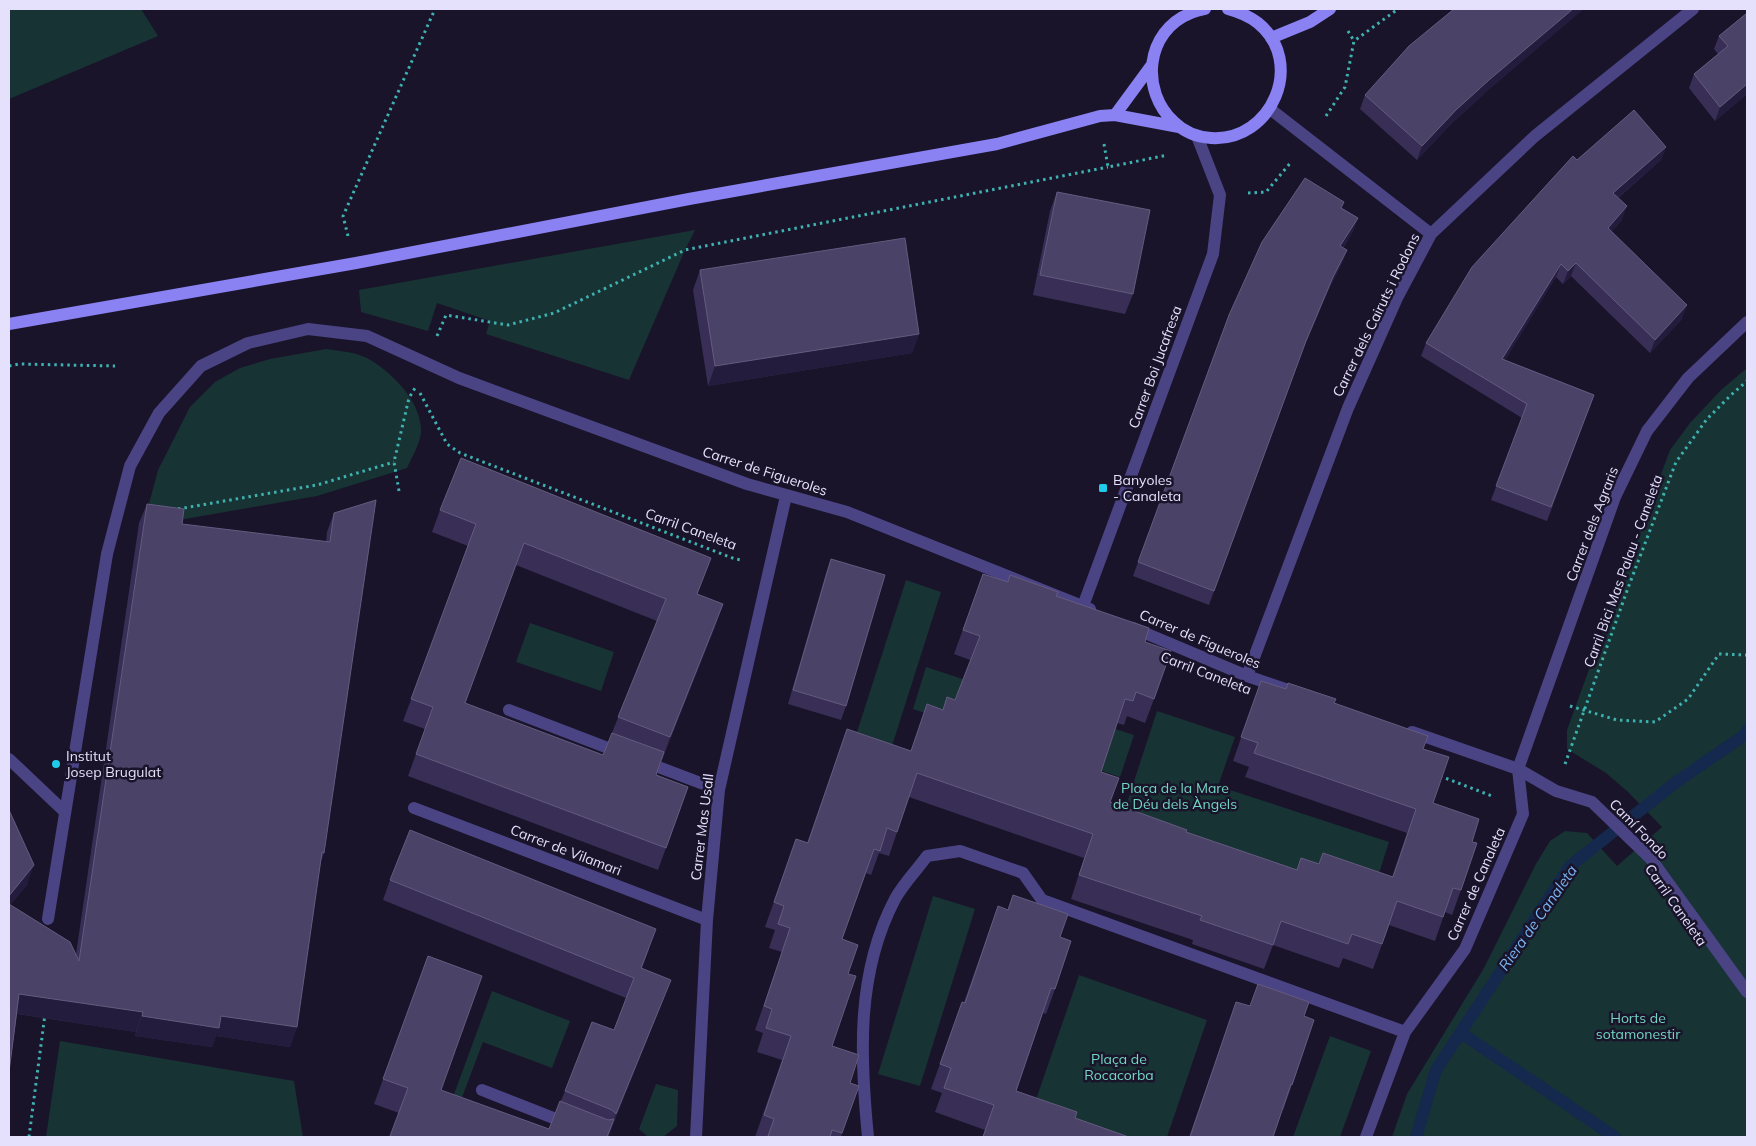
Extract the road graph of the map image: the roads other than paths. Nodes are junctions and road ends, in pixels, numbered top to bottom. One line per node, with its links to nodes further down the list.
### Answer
1 (1205, 9): 6 (street)
2 (1228, 9): 5 (street)
3 (1330, 9): 5 (street)
4 (1693, 9): 11 (street, Carrer dels Cairuts i Rodons)
5 (1271, 38): 7 (street)
6 (1151, 66): 8 (street); 9 (street)
7 (1270, 109): 10 (street); 11 (street)
8 (1115, 115): 9 (street); 13 (street)
9 (1179, 127): 10 (street)
10 (1197, 136): 15 (street, Carrer Boi Jucafresa)
11 (1431, 234): 18 (street, Carrer dels Cairuts i Rodons)
12 (1747, 322): 23 (street, Carrer dels Agraris)
13 (9, 324)
14 (786, 496): 15 (street, Carrer de Figueroles); 24 (street, Carrer Mas Usall); 26 (street, Carrer de Figueroles)
15 (1083, 606): 16 (street, Carrer de Figueroles)
16 (1101, 614)
17 (1119, 622): 18 (street, Carrer de Figueroles)
18 (1247, 676): 19 (street, Carrer de Figueroles)
19 (1312, 698)
20 (510, 710): 24 (street)
21 (1396, 727): 23 (street)
22 (9, 759): 26 (street)
23 (1518, 768): 29 (street, Camí Fondo); 30 (street, Carrer de Canaleta)
24 (720, 790): 28 (street, Carrer Mas Usall)
25 (414, 808): 28 (street, Carrer de Vilamari)
26 (65, 812): 27 (street, Carrer de Figueroles)
27 (48, 919)
28 (707, 920): 33 (street, Carrer Mas Usall)
29 (1747, 992)
30 (1405, 1032): 34 (street); 35 (street, Carrer de Canaleta)
31 (482, 1090): 32 (street)
32 (602, 1137)
33 (696, 1137)
34 (868, 1137)
35 (1366, 1137)

